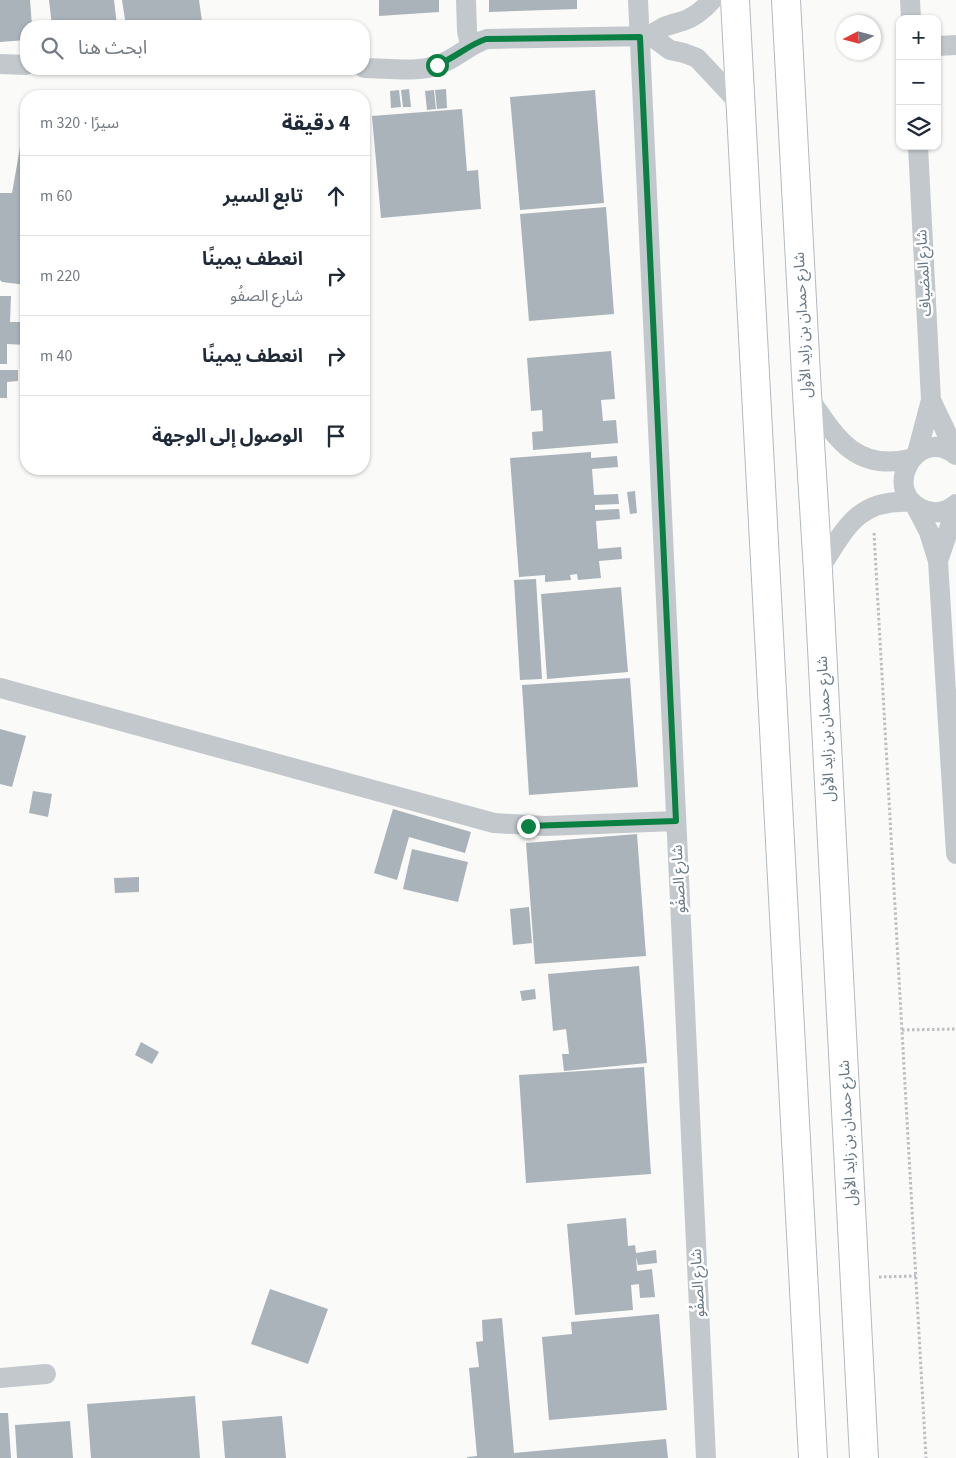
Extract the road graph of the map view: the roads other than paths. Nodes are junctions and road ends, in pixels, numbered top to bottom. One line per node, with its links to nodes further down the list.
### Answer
1 (466, 0): 9 (street)
2 (638, 0): 8 (street, شارع الصفُو)
3 (712, 0): 8 (street)
4 (736, 0): 15 (main road)
5 (786, 0): 17 (main road, شارع حمدان بن زايد الأول)
6 (910, 0): 7 (street)
7 (911, 15)
8 (646, 36): 9 (street); 15 (street); 27 (street, شارع الصفُو)
9 (470, 45): 14 (street)
10 (956, 45): 11 (street)
11 (941, 46)
12 (0, 64): 13 (street)
13 (20, 65)
14 (370, 68)
15 (741, 105): 32 (main road)
16 (918, 150): 18 (street, شارع المضياف)
17 (807, 394): 20 (street); 24 (main road, شارع حمدان بن زايد الأول)
18 (931, 400): 19 (street, شارع المضياف); 20 (street, شارع المضياف)
19 (956, 454): 20 (street)
20 (914, 456): 21 (street, شارع المضياف)
21 (914, 503): 22 (street); 23 (street); 24 (street)
22 (956, 506): 23 (street)
23 (938, 561): 26 (street)
24 (818, 571): 33 (main road, شارع حمدان بن زايد الأول)
25 (0, 688): 27 (street)
26 (953, 736): 28 (street)
27 (676, 821): 31 (street, شارع الصفُو)
28 (956, 854)
29 (46, 1374): 30 (street)
30 (0, 1378)
31 (706, 1458)
32 (814, 1458)
33 (864, 1458)

